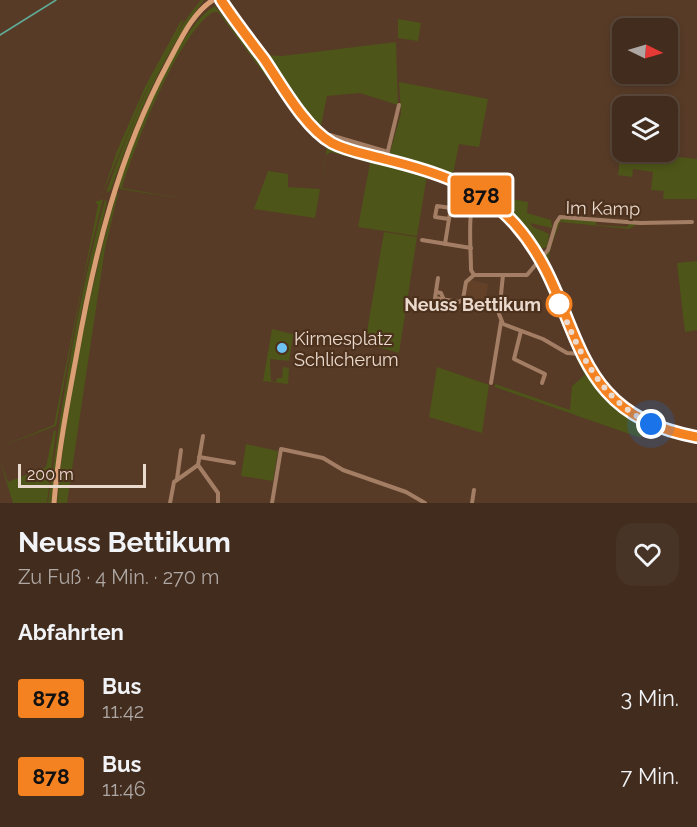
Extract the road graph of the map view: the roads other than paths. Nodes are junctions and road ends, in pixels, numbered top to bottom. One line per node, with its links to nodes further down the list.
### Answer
1 (207, 0): 4 (main road)
2 (213, 0): 4 (main road)
3 (221, 0): 6 (main road)
4 (203, 7): 32 (main road)
5 (399, 105): 7 (street)
6 (327, 140): 7 (street); 8 (main road)
7 (388, 152): 8 (street)
8 (386, 159): 9 (main road)
9 (476, 192): 14 (street); 15 (main road)
10 (449, 219): 10 (street); 13 (street)
11 (692, 222): 15 (street, Im Kamp)
12 (422, 240): 13 (street)
13 (445, 244): 14 (street)
14 (471, 248): 16 (street)
15 (540, 259): 17 (street); 21 (main road)
16 (474, 275): 17 (street); 18 (street)
17 (503, 276): 19 (street)
18 (438, 278)
19 (501, 322): 20 (street); 22 (street)
20 (521, 331): 21 (street); 23 (street)
21 (580, 354): 25 (main road)
22 (491, 383)
23 (542, 383)
24 (203, 436): 27 (street)
25 (697, 437)
26 (181, 450): 30 (street)
27 (199, 457): 28 (street); 29 (street)
28 (234, 463)
29 (198, 465): 30 (street); 34 (street)
30 (177, 479): 33 (street)
31 (474, 490): 37 (street)
32 (54, 503)
33 (170, 503)
34 (218, 503)
35 (272, 503): 36 (street)
36 (425, 503)
37 (472, 503)

